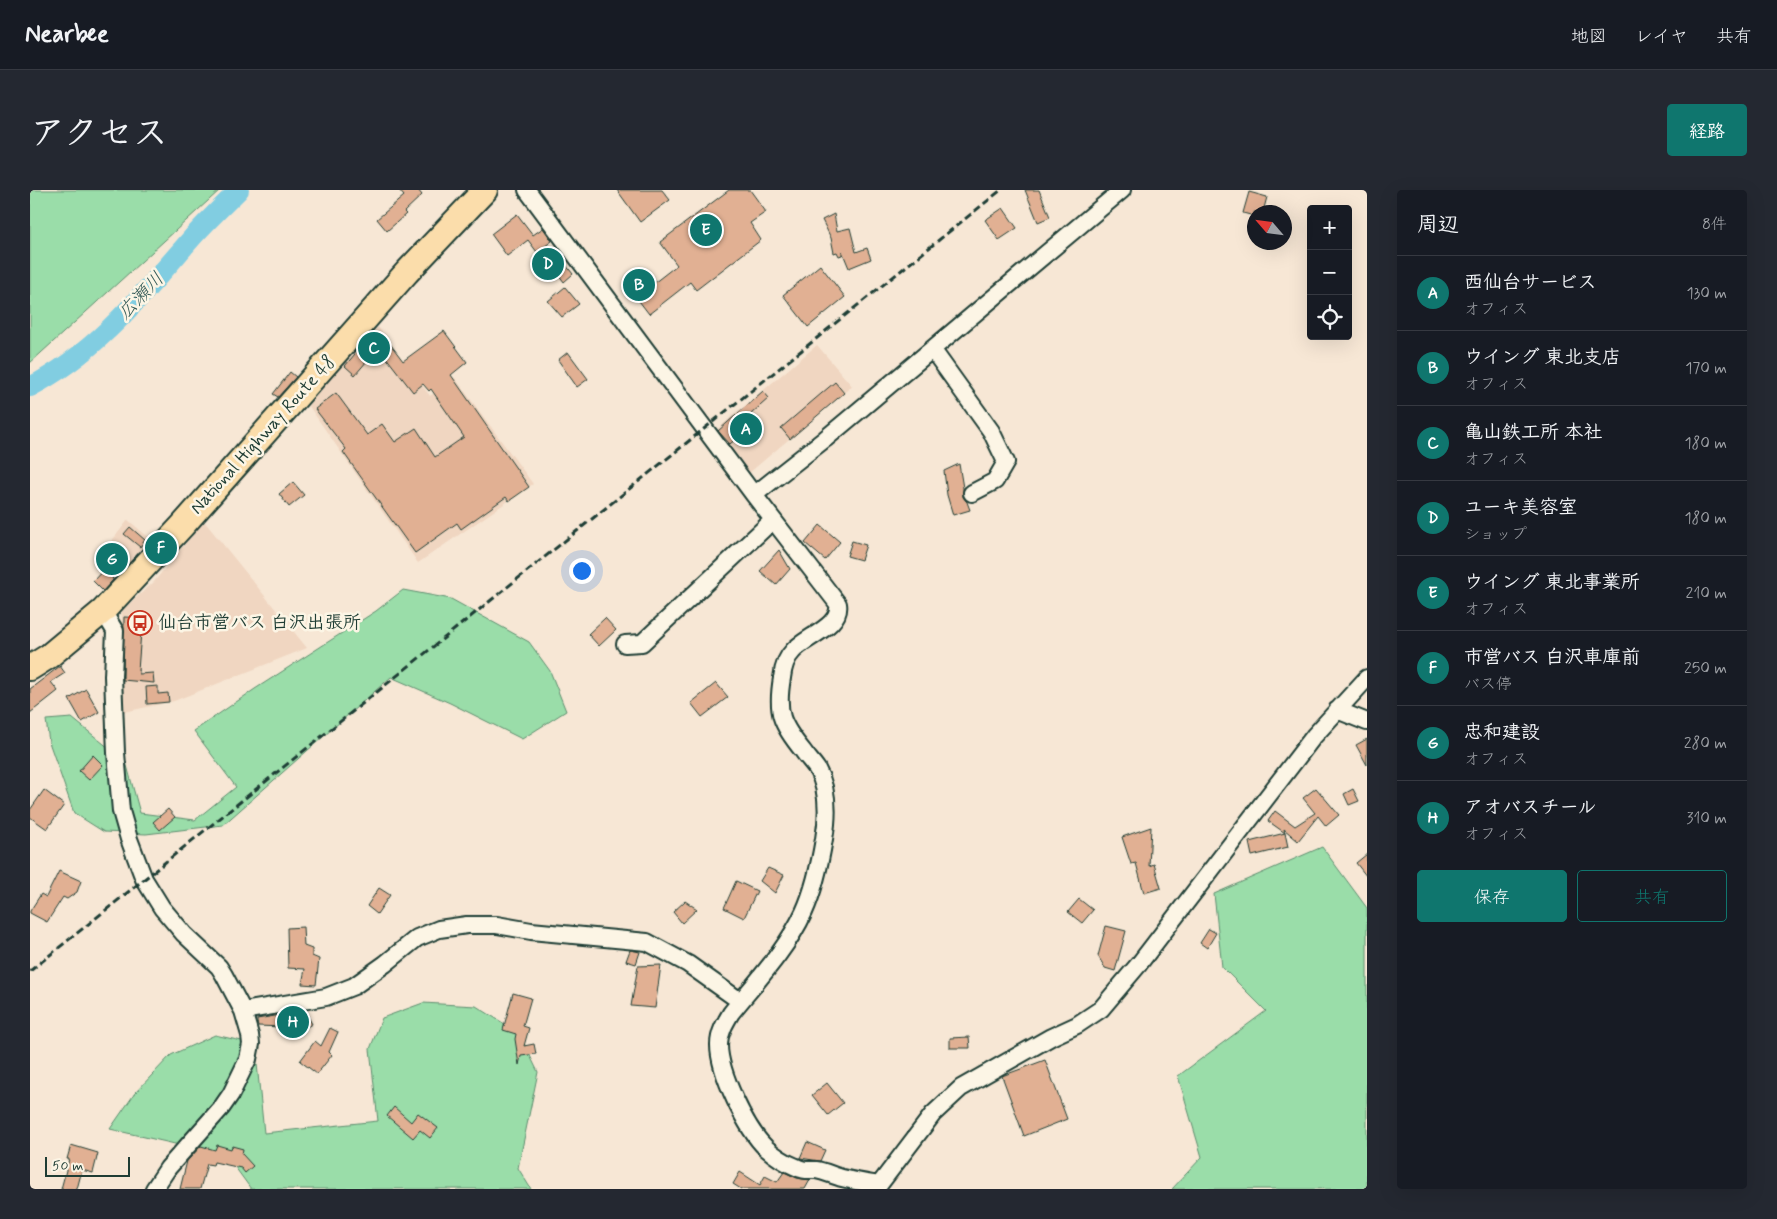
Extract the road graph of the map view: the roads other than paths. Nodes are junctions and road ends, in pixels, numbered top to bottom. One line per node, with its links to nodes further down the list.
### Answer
1 (485, 190): 8 (highway, National Highway Route 48)
2 (527, 190): 6 (street)
3 (1122, 190): 4 (street)
4 (932, 348): 5 (street); 6 (street)
5 (972, 493)
6 (754, 495): 7 (street)
7 (773, 520): 9 (street); 14 (street)
8 (104, 611): 10 (highway, National Highway Route 48); 15 (street)
9 (625, 644)
10 (30, 668)
11 (1367, 678): 12 (street)
12 (1337, 710): 13 (street); 16 (street)
13 (1367, 722)
14 (740, 1002): 15 (street); 16 (street)
15 (243, 1011): 17 (street)
16 (878, 1187)
17 (154, 1189)

